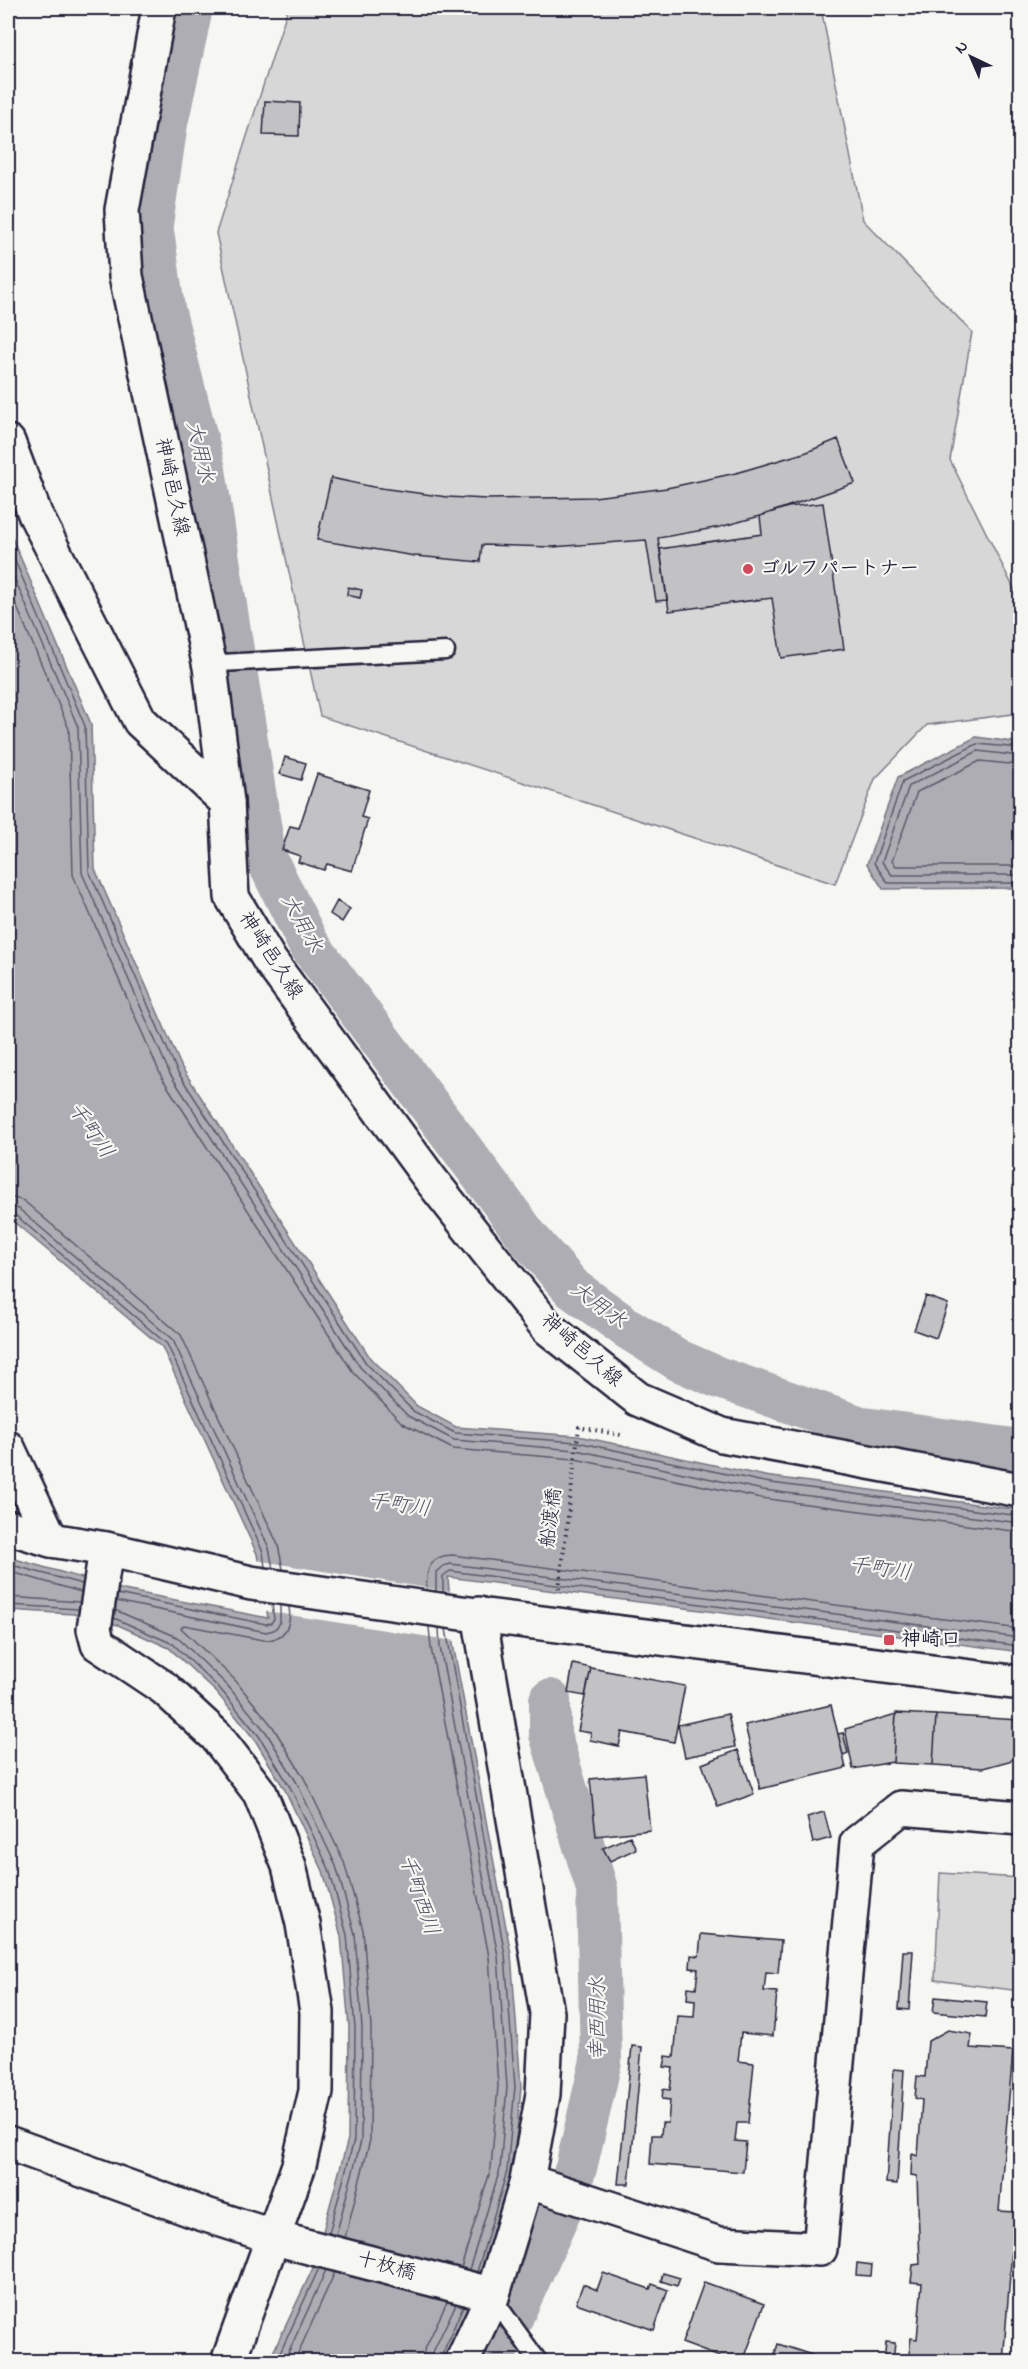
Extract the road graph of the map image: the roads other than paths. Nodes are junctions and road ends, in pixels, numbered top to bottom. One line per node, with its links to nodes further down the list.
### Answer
1 (159, 8): 4 (street, 神崎邑久線)
2 (8, 442): 5 (street)
3 (446, 651): 4 (lane)
4 (215, 665): 5 (street, 神崎邑久線)
5 (227, 802): 7 (street, 神崎邑久線)
6 (8, 1448): 9 (street)
7 (1020, 1490)
8 (8, 1527): 9 (street)
9 (51, 1540): 10 (street)
10 (104, 1560): 11 (street); 16 (street)
11 (466, 1613): 12 (street); 15 (street)
12 (1020, 1683)
13 (1020, 1818): 15 (street)
14 (8, 2143): 16 (street, 十枚橋)
15 (553, 2189): 17 (street)
16 (281, 2239): 17 (street, 十枚橋); 18 (street)
17 (491, 2299): 19 (street); 20 (lane)
18 (228, 2361)
19 (462, 2361)
20 (539, 2361)

